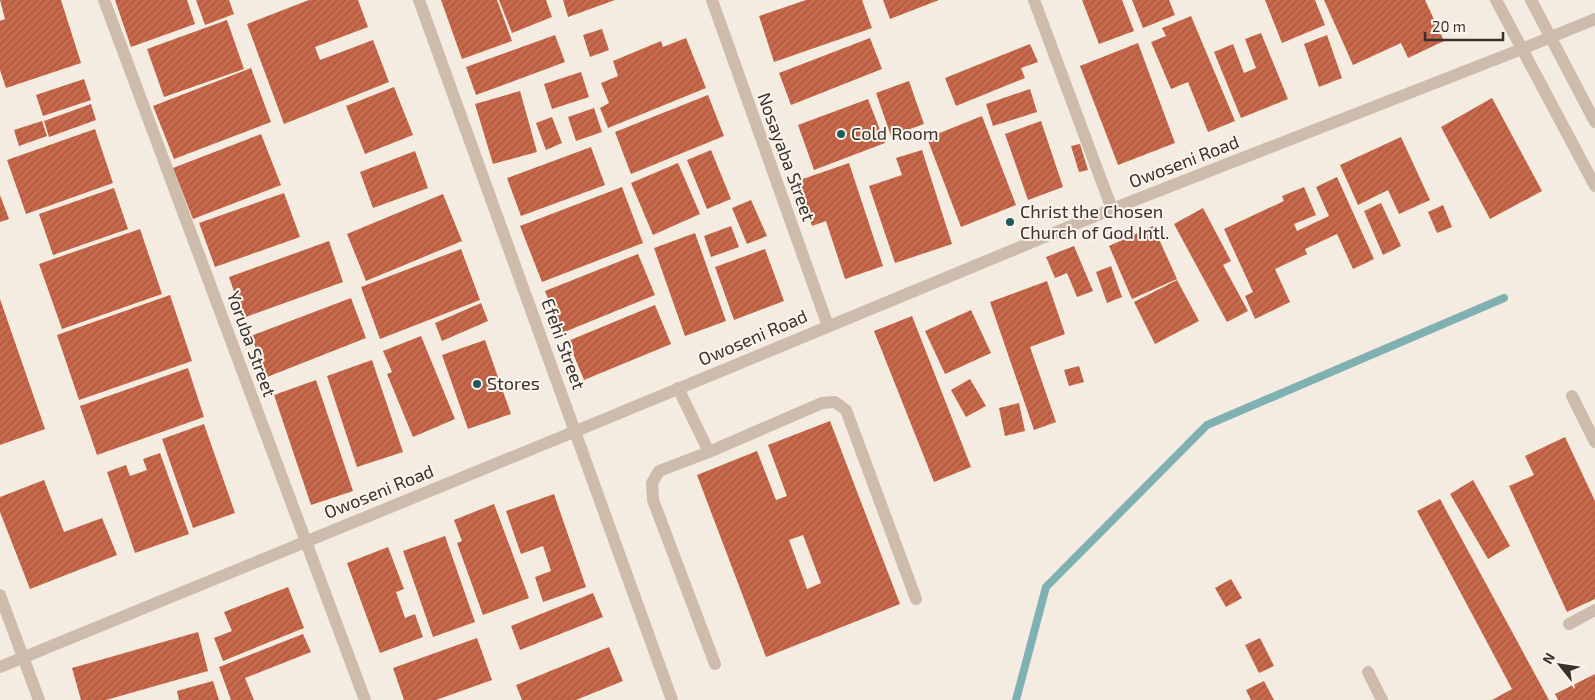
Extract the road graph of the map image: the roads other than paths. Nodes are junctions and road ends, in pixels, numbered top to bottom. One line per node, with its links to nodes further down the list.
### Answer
1 (104, 0): 19 (street, Yoruba Street)
2 (419, 0): 16 (street, Efehi Street)
3 (712, 0): 13 (street, Nosayaba Street)
4 (1034, 0): 12 (street)
5 (1496, 0): 9 (street)
6 (1531, 0): 8 (street)
7 (1595, 19): 8 (street, Owoseni Road)
8 (1550, 37): 9 (street, Owoseni Road); 10 (street)
9 (1522, 49): 11 (street); 12 (street, Owoseni Road)
10 (1595, 122)
11 (1595, 186)
12 (1112, 209): 13 (street, Owoseni Road)
13 (828, 326): 14 (street, Owoseni Road)
14 (678, 388): 16 (street, Owoseni Road); 18 (street)
15 (1572, 396): 17 (street)
16 (576, 431): 19 (street, Owoseni Road); 30 (street, Efehi Street)
17 (1595, 442)
18 (709, 452): 21 (street); 25 (street)
19 (306, 541): 24 (street, Owoseni Road); 29 (street, Yoruba Street)
20 (0, 596): 24 (street)
21 (916, 599)
22 (1595, 610): 23 (street)
23 (1569, 624)
24 (23, 658): 26 (street, Owoseni Road); 28 (street)
25 (715, 664)
26 (0, 667)
27 (1368, 672): 31 (street)
28 (39, 700)
29 (365, 700)
30 (672, 700)
31 (1382, 700)

